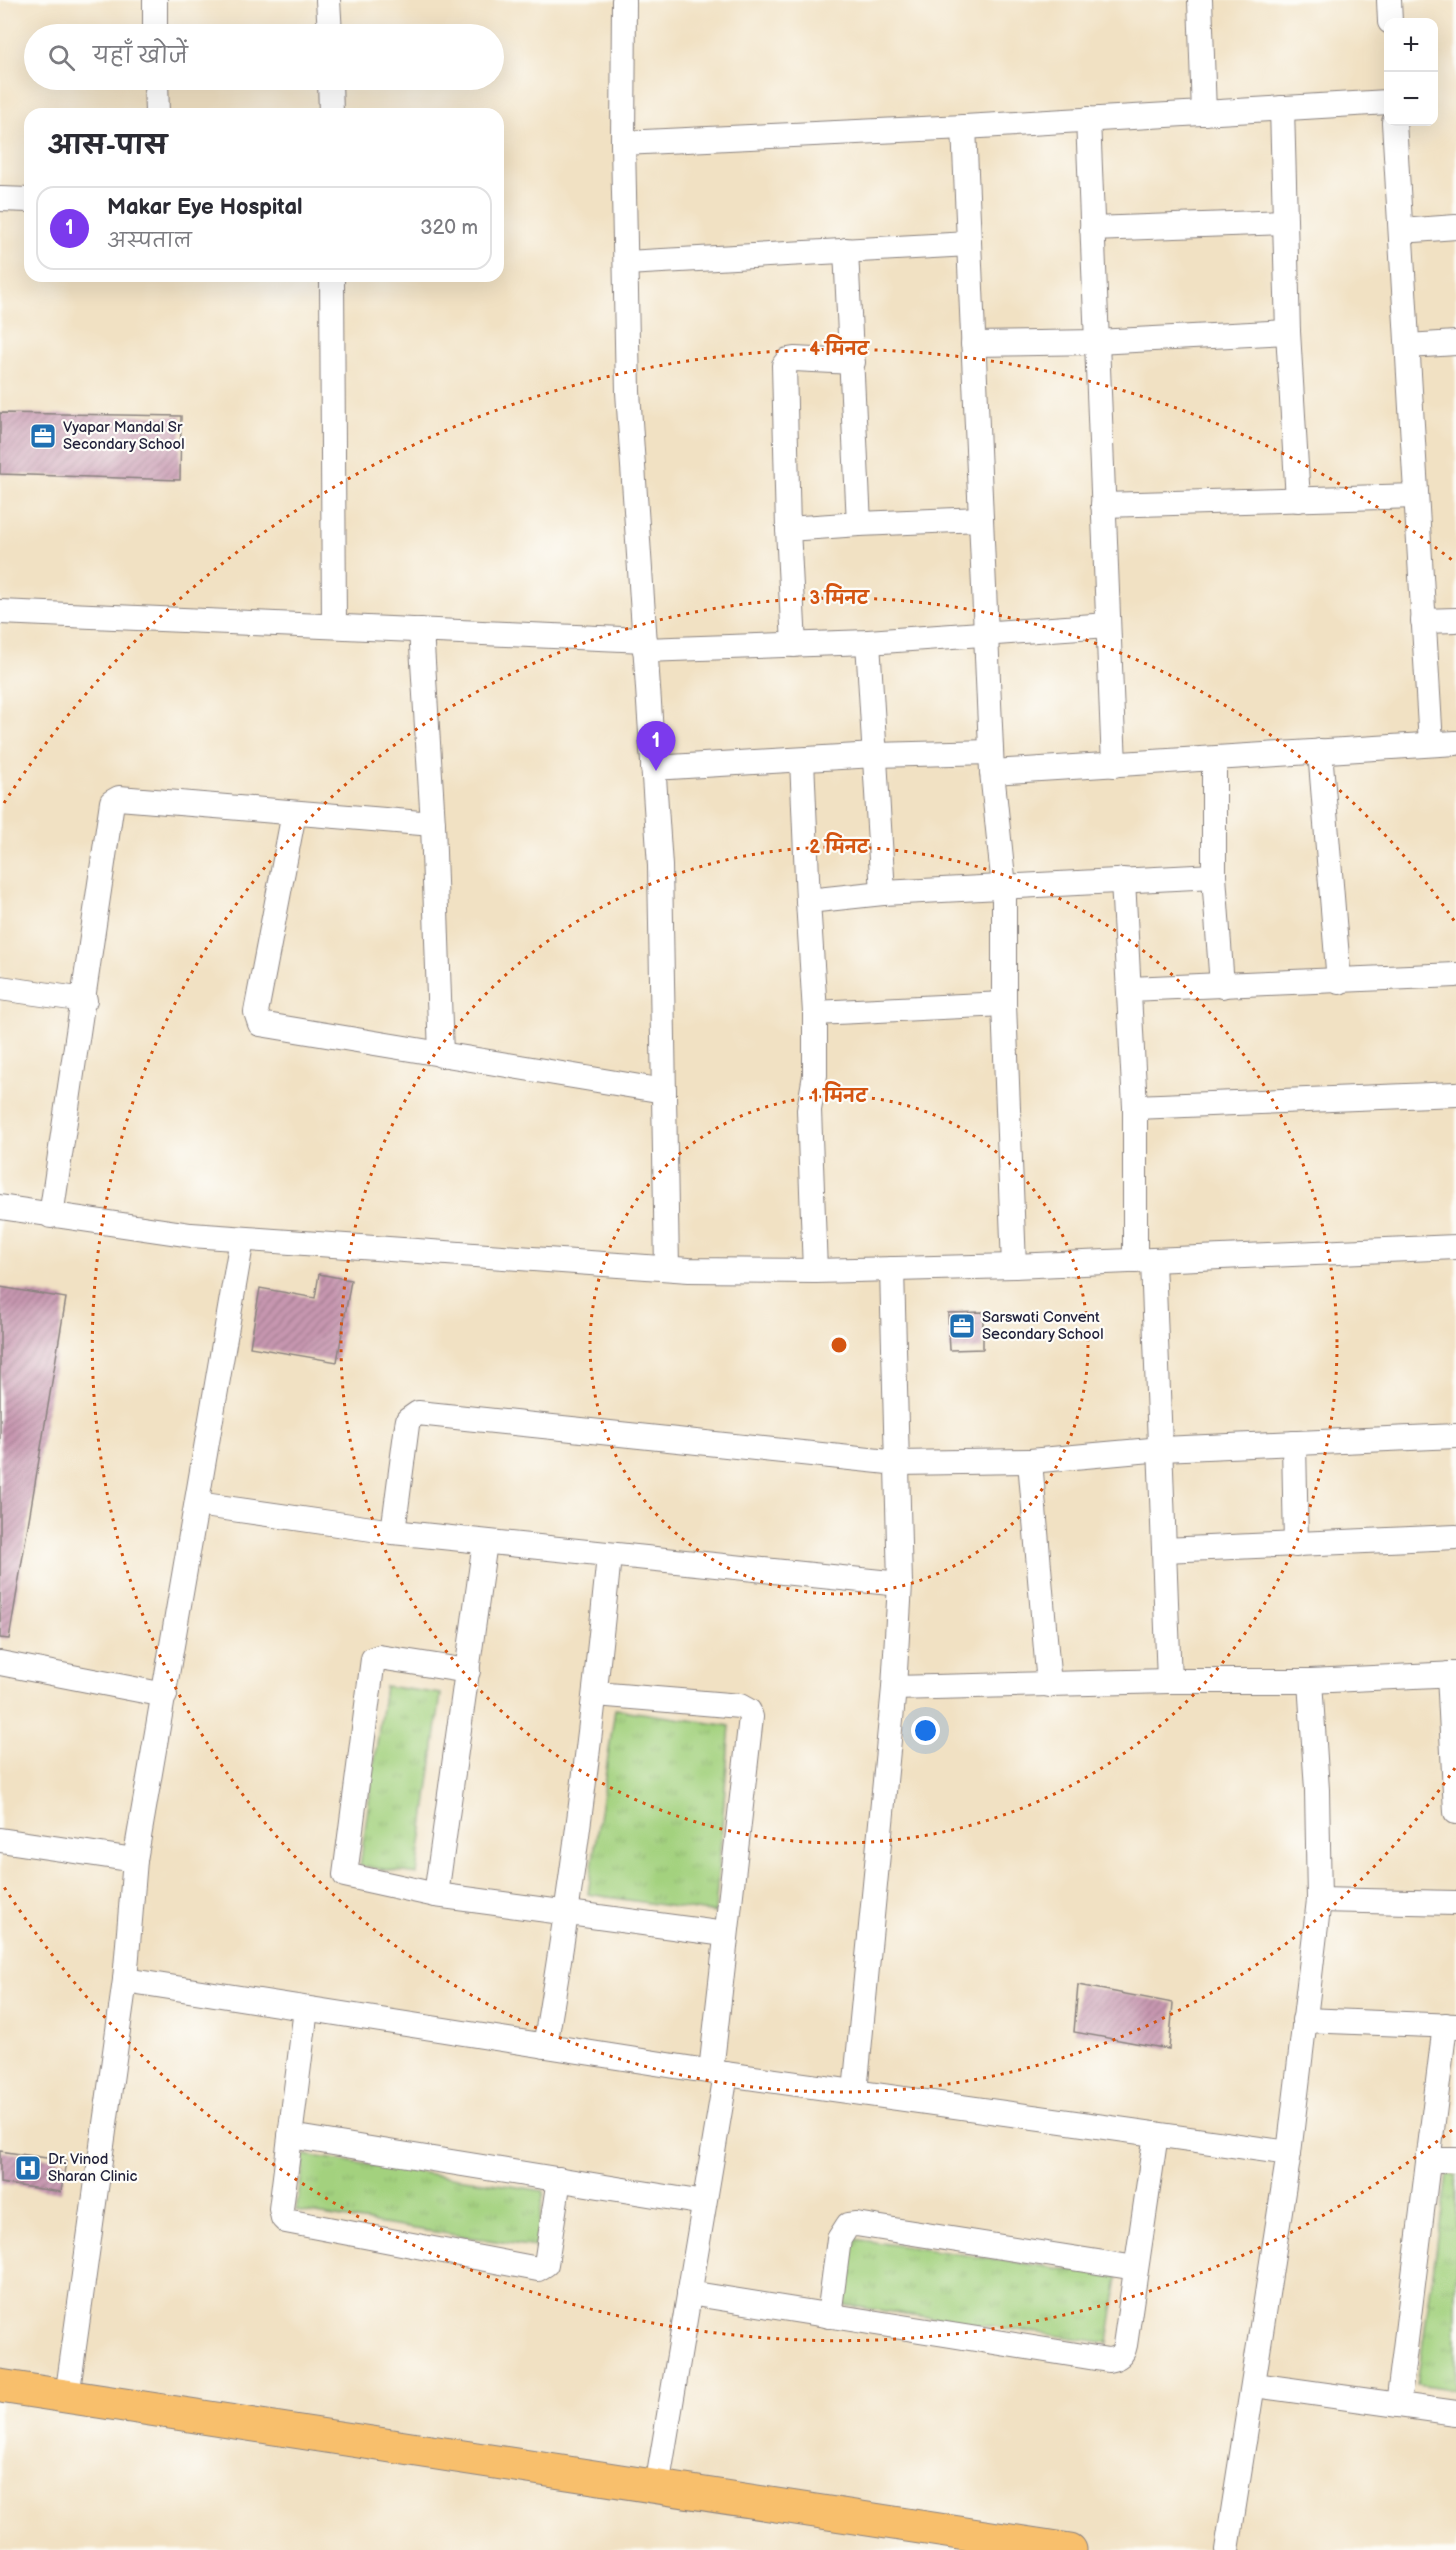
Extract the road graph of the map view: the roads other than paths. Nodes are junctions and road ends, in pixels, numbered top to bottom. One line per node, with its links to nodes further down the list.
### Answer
1 (155, 0): 7 (street)
2 (328, 0): 8 (street)
3 (624, 0): 19 (street)
4 (1200, 0): 15 (street)
5 (1389, 0): 6 (street)
6 (1390, 18)
7 (155, 24)
8 (329, 24)
9 (157, 90): 12 (street)
10 (330, 90): 13 (street)
11 (1384, 102): 14 (street)
12 (158, 108)
13 (331, 108)
14 (1282, 108): 15 (street); 22 (street)
15 (1204, 112): 16 (street)
16 (1088, 119): 18 (street); 24 (street)
17 (1394, 126): 25 (street)
18 (964, 127): 19 (street); 26 (street)
19 (623, 143): 28 (street)
20 (0, 199): 21 (street)
21 (24, 200)
22 (1285, 222): 24 (street); 30 (street)
23 (1456, 227): 25 (street)
24 (1092, 229): 31 (street)
25 (1401, 231): 34 (street)
26 (969, 244): 27 (street); 33 (street)
27 (846, 250): 28 (street); 35 (street)
28 (626, 263): 50 (street)
29 (332, 282): 46 (street)
30 (1288, 332): 31 (street); 37 (street)
31 (1096, 342): 33 (street); 38 (street)
32 (1456, 343): 34 (street)
33 (973, 344): 39 (street)
34 (1408, 346): 36 (street)
35 (853, 362): 40 (street); 41 (street)
36 (1416, 496): 37 (street); 44 (street)
37 (1298, 500): 38 (street)
38 (1103, 506): 45 (street)
39 (981, 519): 40 (street); 48 (street)
40 (859, 525): 41 (street)
41 (788, 529): 51 (street)
42 (0, 612): 46 (street)
43 (1456, 620): 44 (street)
44 (1424, 621): 53 (street)
45 (1108, 625): 48 (street); 59 (street)
46 (334, 626): 47 (street)
47 (421, 630): 50 (street); 62 (street)
48 (988, 632): 49 (street); 58 (street)
49 (868, 642): 51 (street); 55 (street)
50 (645, 645): 51 (street); 60 (street)
51 (794, 645)
52 (1456, 743): 53 (street)
53 (1431, 744): 54 (street)
54 (1320, 752): 56 (street); 69 (street)
55 (874, 755): 57 (street); 58 (street); 66 (street)
56 (1214, 759): 59 (street); 63 (street)
57 (802, 760): 60 (street); 67 (street)
58 (992, 762): 59 (street); 65 (street)
59 (1114, 765)
60 (653, 768): 77 (street)
61 (294, 813): 62 (street); 73 (street); 76 (street)
62 (433, 824): 76 (street)
63 (1214, 876): 64 (street); 70 (street)
64 (1123, 880): 65 (street); 72 (street)
65 (1004, 887): 66 (street); 74 (street)
66 (883, 893): 67 (street)
67 (808, 901): 75 (street)
68 (1456, 975): 69 (street)
69 (1339, 982): 70 (street)
70 (1222, 986): 72 (street)
71 (0, 988): 73 (street)
72 (1130, 989): 79 (street)
73 (85, 1000): 81 (street)
74 (1004, 1004): 75 (street); 85 (street)
75 (815, 1012): 88 (street)
76 (441, 1055): 77 (street)
77 (664, 1091): 86 (street)
78 (1456, 1094): 79 (street)
79 (1135, 1107): 84 (street)
80 (0, 1207): 81 (street)
81 (51, 1216): 82 (street)
82 (242, 1239): 86 (street); 94 (street)
83 (1456, 1246): 84 (street)
84 (1144, 1261): 85 (street); 91 (street)
85 (1014, 1266): 87 (street)
86 (667, 1268): 88 (street)
87 (892, 1269): 88 (street); 93 (street)
88 (815, 1271)
89 (1456, 1436): 90 (street)
90 (1294, 1443): 91 (street); 98 (street)
91 (1162, 1449): 92 (street); 99 (street)
92 (1030, 1461): 93 (street); 107 (street)
93 (898, 1463): 95 (street); 101 (street)
94 (197, 1504): 95 (street); 110 (street)
95 (393, 1532): 97 (street)
96 (1456, 1537): 98 (street)
97 (485, 1542): 100 (street); 103 (street)
98 (1296, 1545): 99 (street)
99 (1164, 1550): 105 (street)
100 (609, 1556): 101 (street); 109 (street)
101 (900, 1584): 108 (street)
102 (0, 1663): 110 (street)
103 (468, 1671): 114 (street); 114 (street)
104 (1452, 1674): 106 (street); 111 (street)
105 (1169, 1681): 106 (street); 107 (street)
106 (1310, 1681): 115 (street)
107 (1049, 1685): 108 (street)
108 (894, 1688): 125 (street)
109 (596, 1694): 117 (street); 118 (street)
110 (165, 1695): 113 (street)
111 (1456, 1812)
112 (0, 1840): 113 (street)
113 (135, 1860): 119 (street)
114 (436, 1895): 117 (street)
115 (1319, 1900): 116 (street); 121 (street)
116 (1456, 1903)
117 (568, 1913): 118 (street); 123 (street)
118 (725, 1934): 124 (street)
119 (125, 1980): 120 (street); 138 (street)
120 (306, 2009): 123 (street); 127 (street)
121 (1304, 2020): 122 (street); 128 (street)
122 (1451, 2025): 129 (street)
123 (545, 2046): 124 (street)
124 (718, 2073): 125 (street); 132 (street)
125 (855, 2092): 126 (street)
126 (1156, 2134): 128 (street); 133 (street)
127 (290, 2136): 131 (street); 131 (street)
128 (1289, 2153): 136 (street)
129 (1428, 2160): 130 (street); 139 (street)
130 (1456, 2160)
131 (559, 2179): 132 (street)
132 (704, 2203): 134 (street)
133 (1136, 2268): 135 (street); 135 (street)
134 (689, 2293): 135 (street); 141 (street)
135 (830, 2316)
136 (1255, 2385): 139 (street); 143 (street)
137 (0, 2386): 138 (main road)
138 (67, 2397): 141 (main road)
139 (1398, 2405): 140 (street)
140 (1456, 2413)
141 (657, 2487): 142 (main road)
142 (1070, 2550)
143 (1227, 2550)

